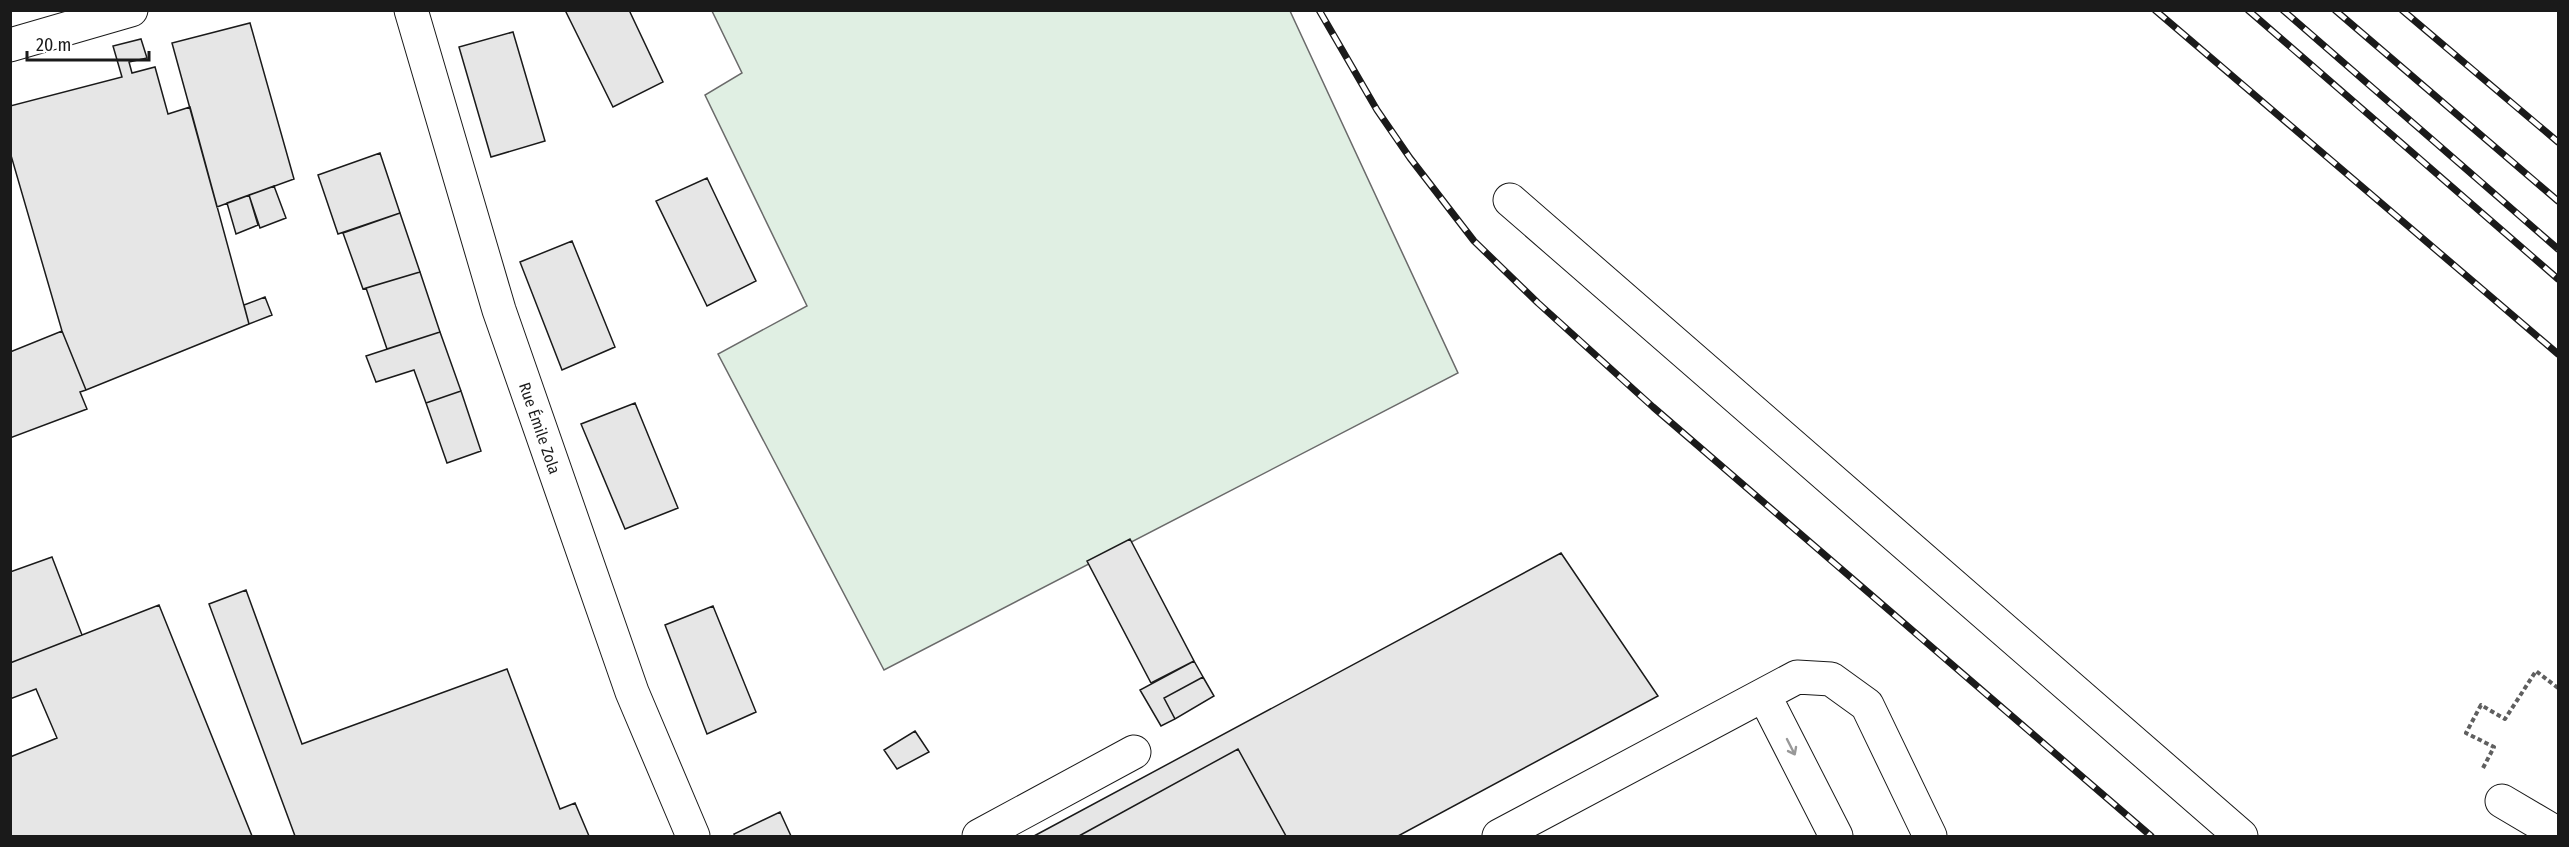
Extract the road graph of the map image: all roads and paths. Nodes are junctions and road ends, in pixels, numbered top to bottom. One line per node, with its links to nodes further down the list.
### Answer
1 (131, 10): 3 (street)
2 (411, 10): 11 (street, Rue Émile Zola)
3 (10, 45)
4 (1510, 200): 15 (street)
5 (2559, 688): 8 (path)
6 (1764, 695): 9 (street); 13 (street, one-way to 13); 14 (street)
7 (1134, 752): 12 (street)
8 (2502, 801): 10 (street)
9 (1516, 832)
10 (2559, 834)
11 (693, 837)
12 (979, 837)
13 (1836, 837)
14 (1930, 837)
15 (2241, 837)

